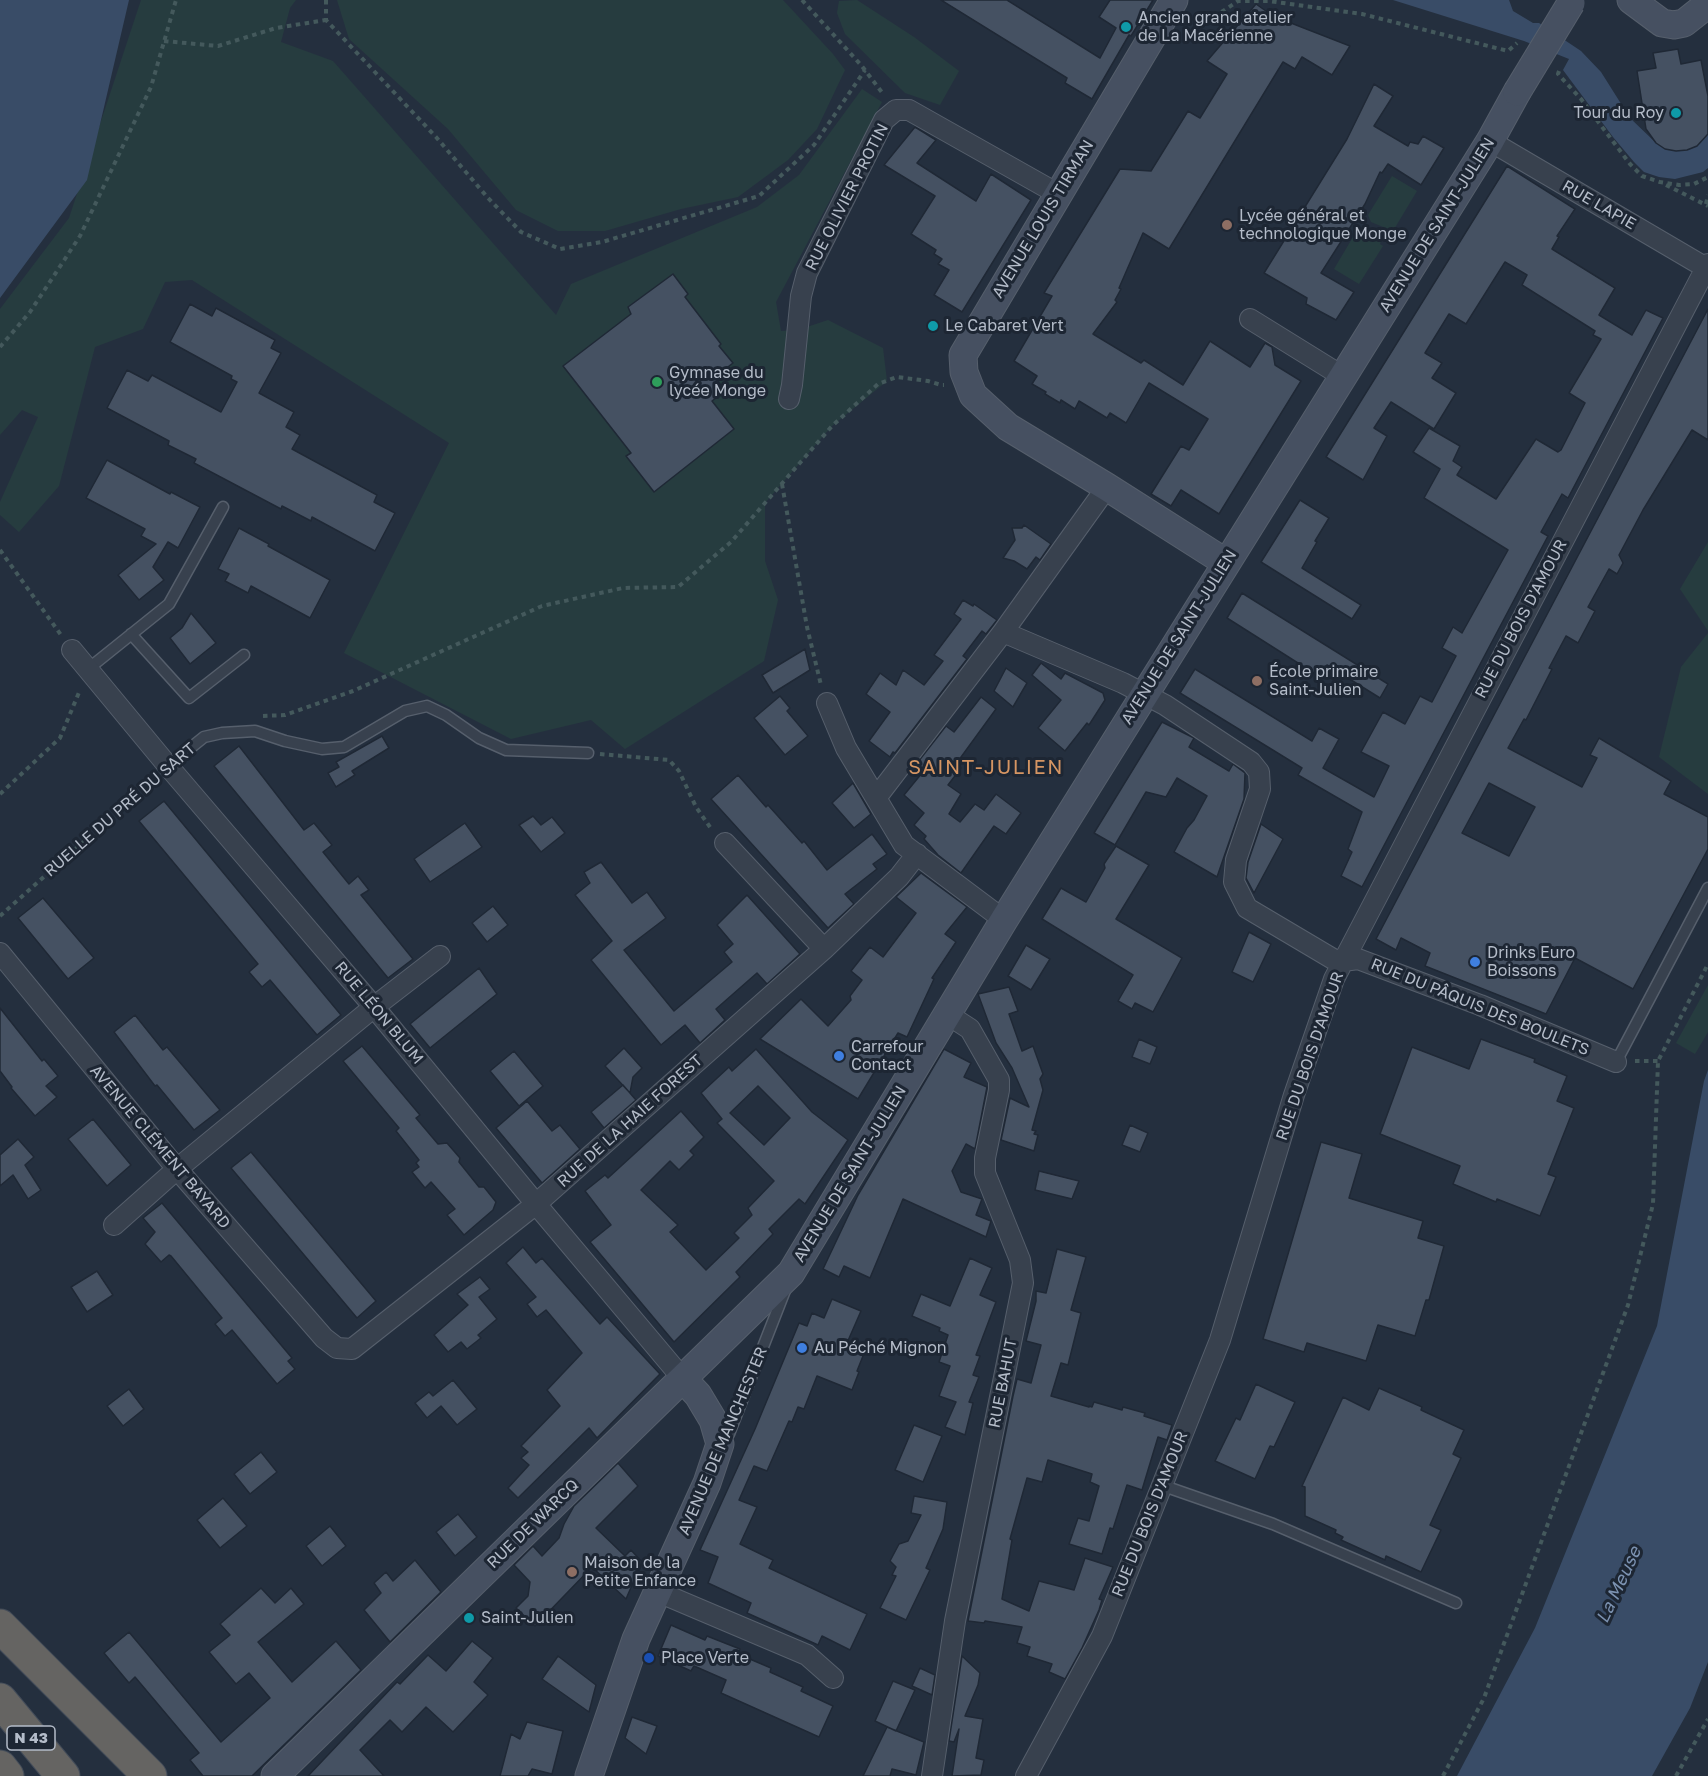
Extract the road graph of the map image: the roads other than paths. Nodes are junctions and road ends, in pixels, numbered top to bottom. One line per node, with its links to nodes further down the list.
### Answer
1 (1630, 0): 3 (main road)
2 (1572, 1): 5 (main road, AVENUE DE SAINT-JULIEN, bridge)
3 (1708, 4)
4 (1168, 9): 6 (main road, AVENUE LOUIS TIRMAN)
5 (1490, 141): 7 (street, RUE LAPIE); 9 (main road, AVENUE DE SAINT-JULIEN)
6 (1058, 194): 10 (street, RUE OLIVIER PROTIN); 11 (main road, AVENUE LOUIS TIRMAN)
7 (1707, 266): 31 (street, RUE DU BOIS D'AMOUR)
8 (1250, 319): 9 (street)
9 (1342, 376): 13 (main road, AVENUE DE SAINT-JULIEN)
10 (789, 399)
11 (1107, 487): 13 (main road); 14 (street)
12 (223, 507): 15 (lane)
13 (1226, 562): 19 (main road, AVENUE DE SAINT-JULIEN)
14 (1003, 632): 19 (street); 23 (street)
15 (131, 634): 17 (lane); 18 (lane)
16 (72, 650): 18 (street, RUE LÉON BLUM)
17 (244, 655)
18 (88, 669): 22 (street, RUE LÉON BLUM)
19 (1144, 694): 27 (main road, AVENUE DE SAINT-JULIEN); 31 (street, RUE DU PÂQUIS DES BOULETS)
20 (827, 703): 23 (street)
21 (588, 753): 22 (lane, RUELLE DU PRÉ DU SART)
22 (168, 766): 32 (street, RUE LÉON BLUM)
23 (876, 798): 25 (street)
24 (725, 843): 28 (street)
25 (917, 854): 27 (street); 28 (street, RUE DE LA HAIE FOREST)
26 (1708, 888): 34 (lane)
27 (1004, 920): 33 (main road, AVENUE DE SAINT-JULIEN)
28 (824, 949): 36 (street, RUE DE LA HAIE FOREST)
29 (0, 953): 35 (street, AVENUE CLÉMENT BAYARD)
30 (440, 956): 32 (street)
31 (1343, 961): 34 (street, RUE DU PÂQUIS DES BOULETS); 42 (street, RUE DU BOIS D'AMOUR)
32 (374, 1007): 35 (street); 36 (street, RUE LÉON BLUM)
33 (947, 1014): 38 (main road, AVENUE DE SAINT-JULIEN); 54 (street, RUE BAHUT)
34 (1616, 1062)
35 (177, 1169): 37 (street); 39 (street, AVENUE CLÉMENT BAYARD)
36 (536, 1204): 39 (street, RUE DE LA HAIE FOREST); 40 (street, RUE LÉON BLUM)
37 (114, 1225)
38 (791, 1273): 40 (main road, RUE DE WARCQ); 41 (lane, AVENUE DE MANCHESTER)
39 (324, 1338)
40 (683, 1379): 41 (main road); 52 (main road, RUE DE WARCQ)
41 (720, 1444): 43 (main road, AVENUE DE MANCHESTER)
42 (1161, 1485): 44 (lane); 55 (street, RUE DU BOIS D'AMOUR)
43 (656, 1591): 46 (street); 53 (main road, AVENUE DE MANCHESTER)
44 (1456, 1603)
45 (0, 1626): 51 (highway)
46 (833, 1678)
47 (0, 1700): 50 (highway, N 43)
48 (0, 1767): 49 (highway, N 43)
49 (8, 1776)
50 (63, 1776)
51 (150, 1776)
52 (275, 1776)
53 (589, 1776)
54 (932, 1776)
55 (1026, 1776)

